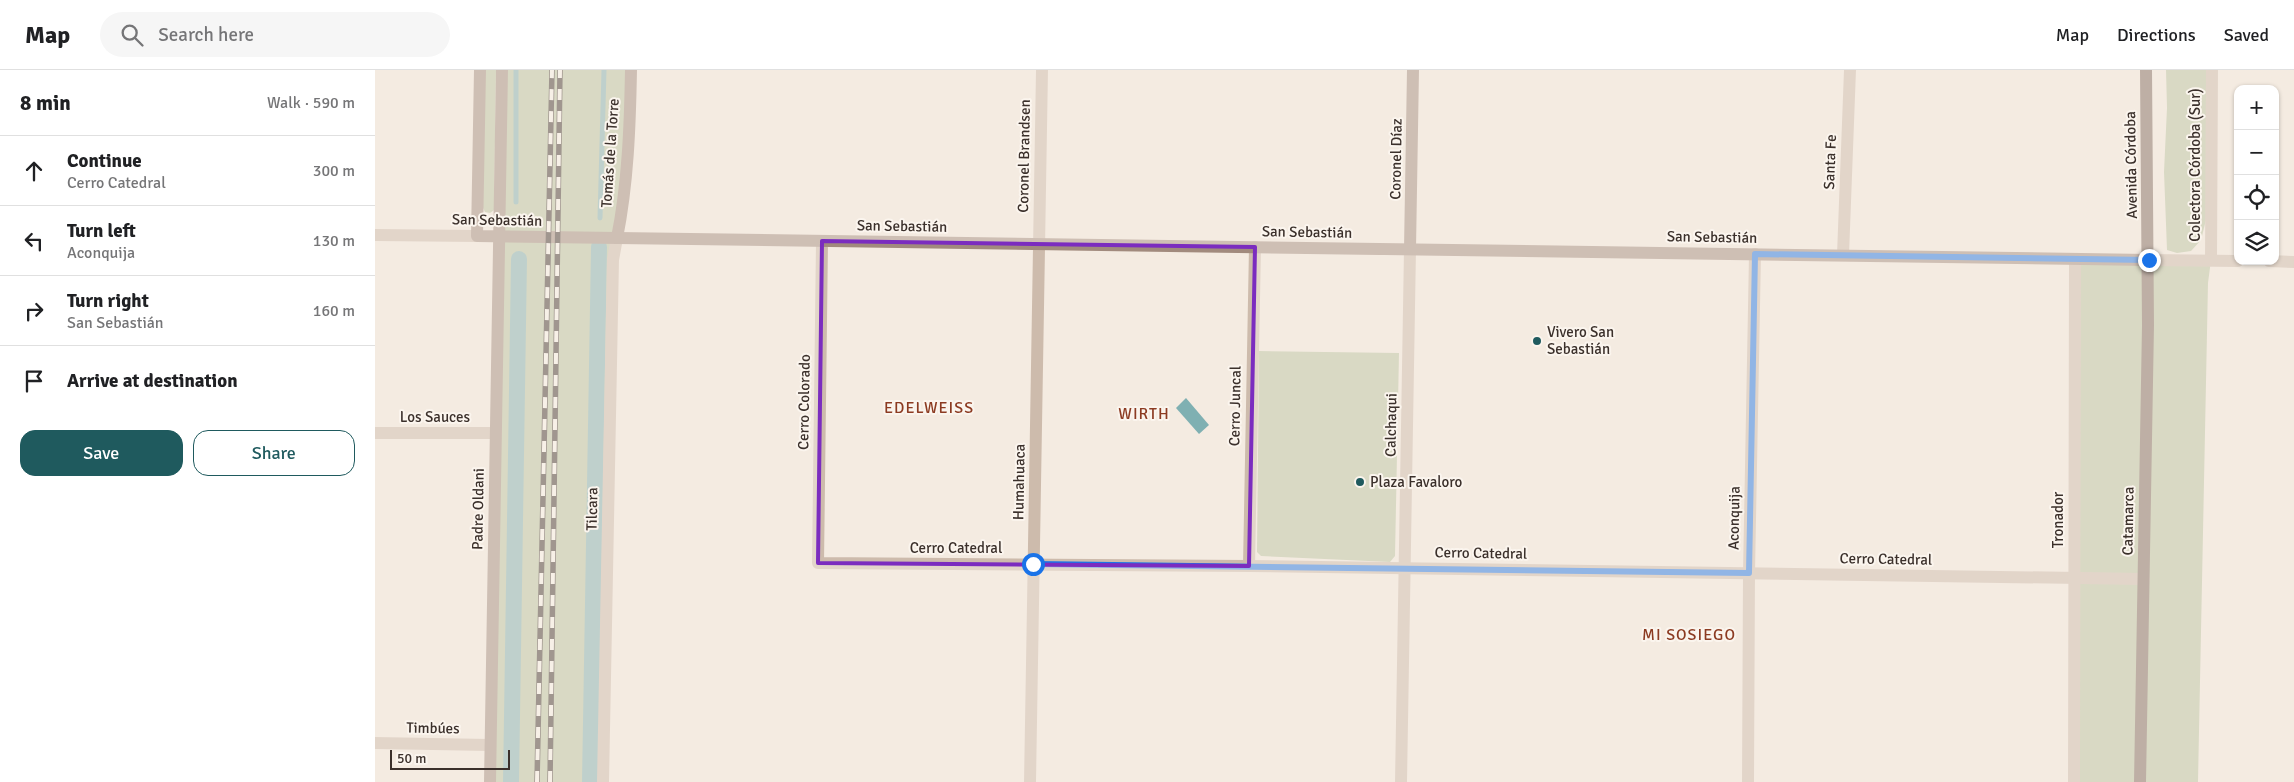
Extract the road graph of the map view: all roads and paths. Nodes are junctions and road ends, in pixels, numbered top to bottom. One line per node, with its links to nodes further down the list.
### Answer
1 (480, 70): 10 (main road)
2 (502, 70): 11 (main road, Padre Oldani)
3 (631, 70): 12 (main road, Tomás de la Torre)
4 (1042, 70): 14 (street, Coronel Brandsen)
5 (1413, 70): 16 (main road, Coronel Díaz)
6 (1850, 70): 18 (street, Santa Fe)
7 (2146, 70): 20 (main road, Avenida Córdoba)
8 (2212, 70): 21 (street, Colectora Córdoba (Sur))
9 (375, 235): 10 (street, San Sebastián)
10 (477, 236): 11 (main road, San Sebastián)
11 (499, 236): 12 (main road, San Sebastián); 26 (main road, Padre Oldani)
12 (617, 238): 13 (main road, San Sebastián); 37 (street, Tilcara)
13 (822, 241): 14 (main road, San Sebastián); 27 (street, Cerro Colorado)
14 (1039, 243): 15 (main road, San Sebastián); 28 (street, Humahuaca)
15 (1255, 247): 16 (main road, San Sebastián); 29 (street, Cerro Juncal)
16 (1410, 249): 17 (main road, San Sebastián); 30 (street, Calchaqui)
17 (1755, 254): 18 (main road, San Sebastián); 31 (street, Aconquija)
18 (1843, 256): 19 (main road, San Sebastián)
19 (2075, 259): 20 (main road, San Sebastián); 32 (street, Tronador)
20 (2149, 260): 21 (street, San Sebastián); 33 (main road, Catamarca)
21 (2211, 260): 22 (street, San Sebastián)
22 (2234, 261)
23 (2279, 261): 24 (street)
24 (2294, 262)
25 (375, 433): 26 (street, Los Sauces)
26 (496, 433): 35 (main road, Padre Oldani)
27 (818, 563): 28 (street, Cerro Catedral)
28 (1033, 564): 29 (street, Cerro Catedral); 38 (street, Humahuaca)
29 (1249, 566): 30 (street, Cerro Catedral)
30 (1405, 568): 31 (street, Cerro Catedral); 39 (street, Calchaqui)
31 (1749, 573): 32 (street, Cerro Catedral); 40 (street, Aconquija)
32 (2075, 578): 33 (street, Cerro Catedral); 41 (street, Tronador)
33 (2144, 579): 42 (main road, Catamarca)
34 (375, 743): 35 (street, Timbúes)
35 (491, 745): 36 (main road, Padre Oldani)
36 (490, 782)
37 (603, 782)
38 (1030, 782)
39 (1401, 782)
40 (1749, 782)
41 (2074, 782)
42 (2140, 782)

